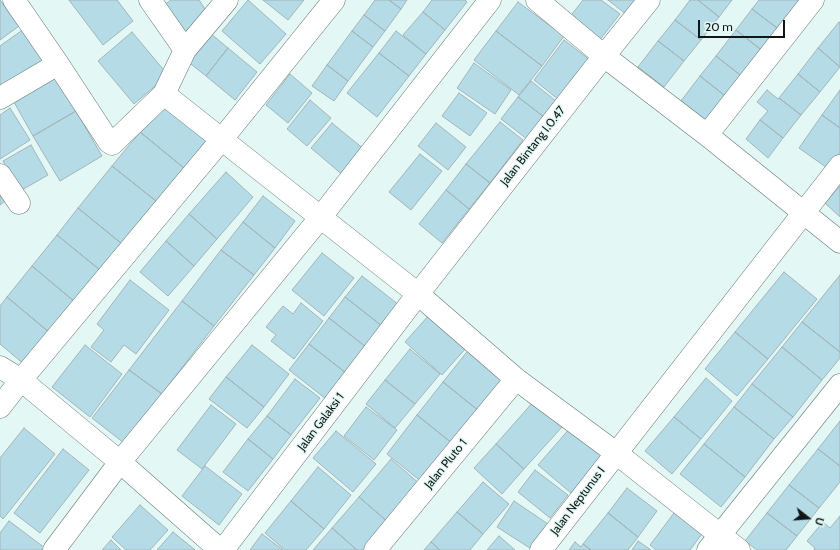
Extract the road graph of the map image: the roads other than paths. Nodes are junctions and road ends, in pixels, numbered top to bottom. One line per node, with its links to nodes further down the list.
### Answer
1 (14, 0): 11 (street)
2 (150, 0): 9 (street)
3 (228, 0): 9 (street)
4 (334, 0): 15 (street)
5 (490, 0): 20 (street)
6 (537, 0): 10 (street)
7 (649, 0): 10 (street, Jalan Bintang I.0.47)
8 (813, 0): 14 (street)
9 (185, 50): 12 (street)
10 (604, 56): 14 (street); 22 (street, Jalan Bintang I.0.47)
11 (58, 64): 12 (street); 13 (street)
12 (164, 94): 15 (street)
13 (0, 98)
14 (707, 135): 19 (street)
15 (222, 139): 20 (street); 25 (street)
16 (840, 166): 19 (street, Jalan Neptunus I)
17 (0, 175): 18 (street)
18 (19, 203)
19 (803, 212): 21 (street); 28 (street, Jalan Neptunus I)
20 (320, 218): 22 (street); 29 (street)
21 (840, 242)
22 (418, 294): 24 (street); 32 (street, Jalan Galaksi 1)
23 (0, 367): 25 (street)
24 (516, 379): 28 (street); 33 (street, Jalan Pluto 1)
25 (21, 380): 27 (street); 29 (street)
26 (840, 385): 30 (street)
27 (0, 407)
28 (616, 453): 30 (street); 34 (street, Jalan Neptunus I)
29 (120, 462): 31 (street); 32 (street)
30 (714, 542): 35 (street)
31 (54, 550)
32 (222, 550)
33 (375, 550)
34 (541, 550)
35 (740, 550)

